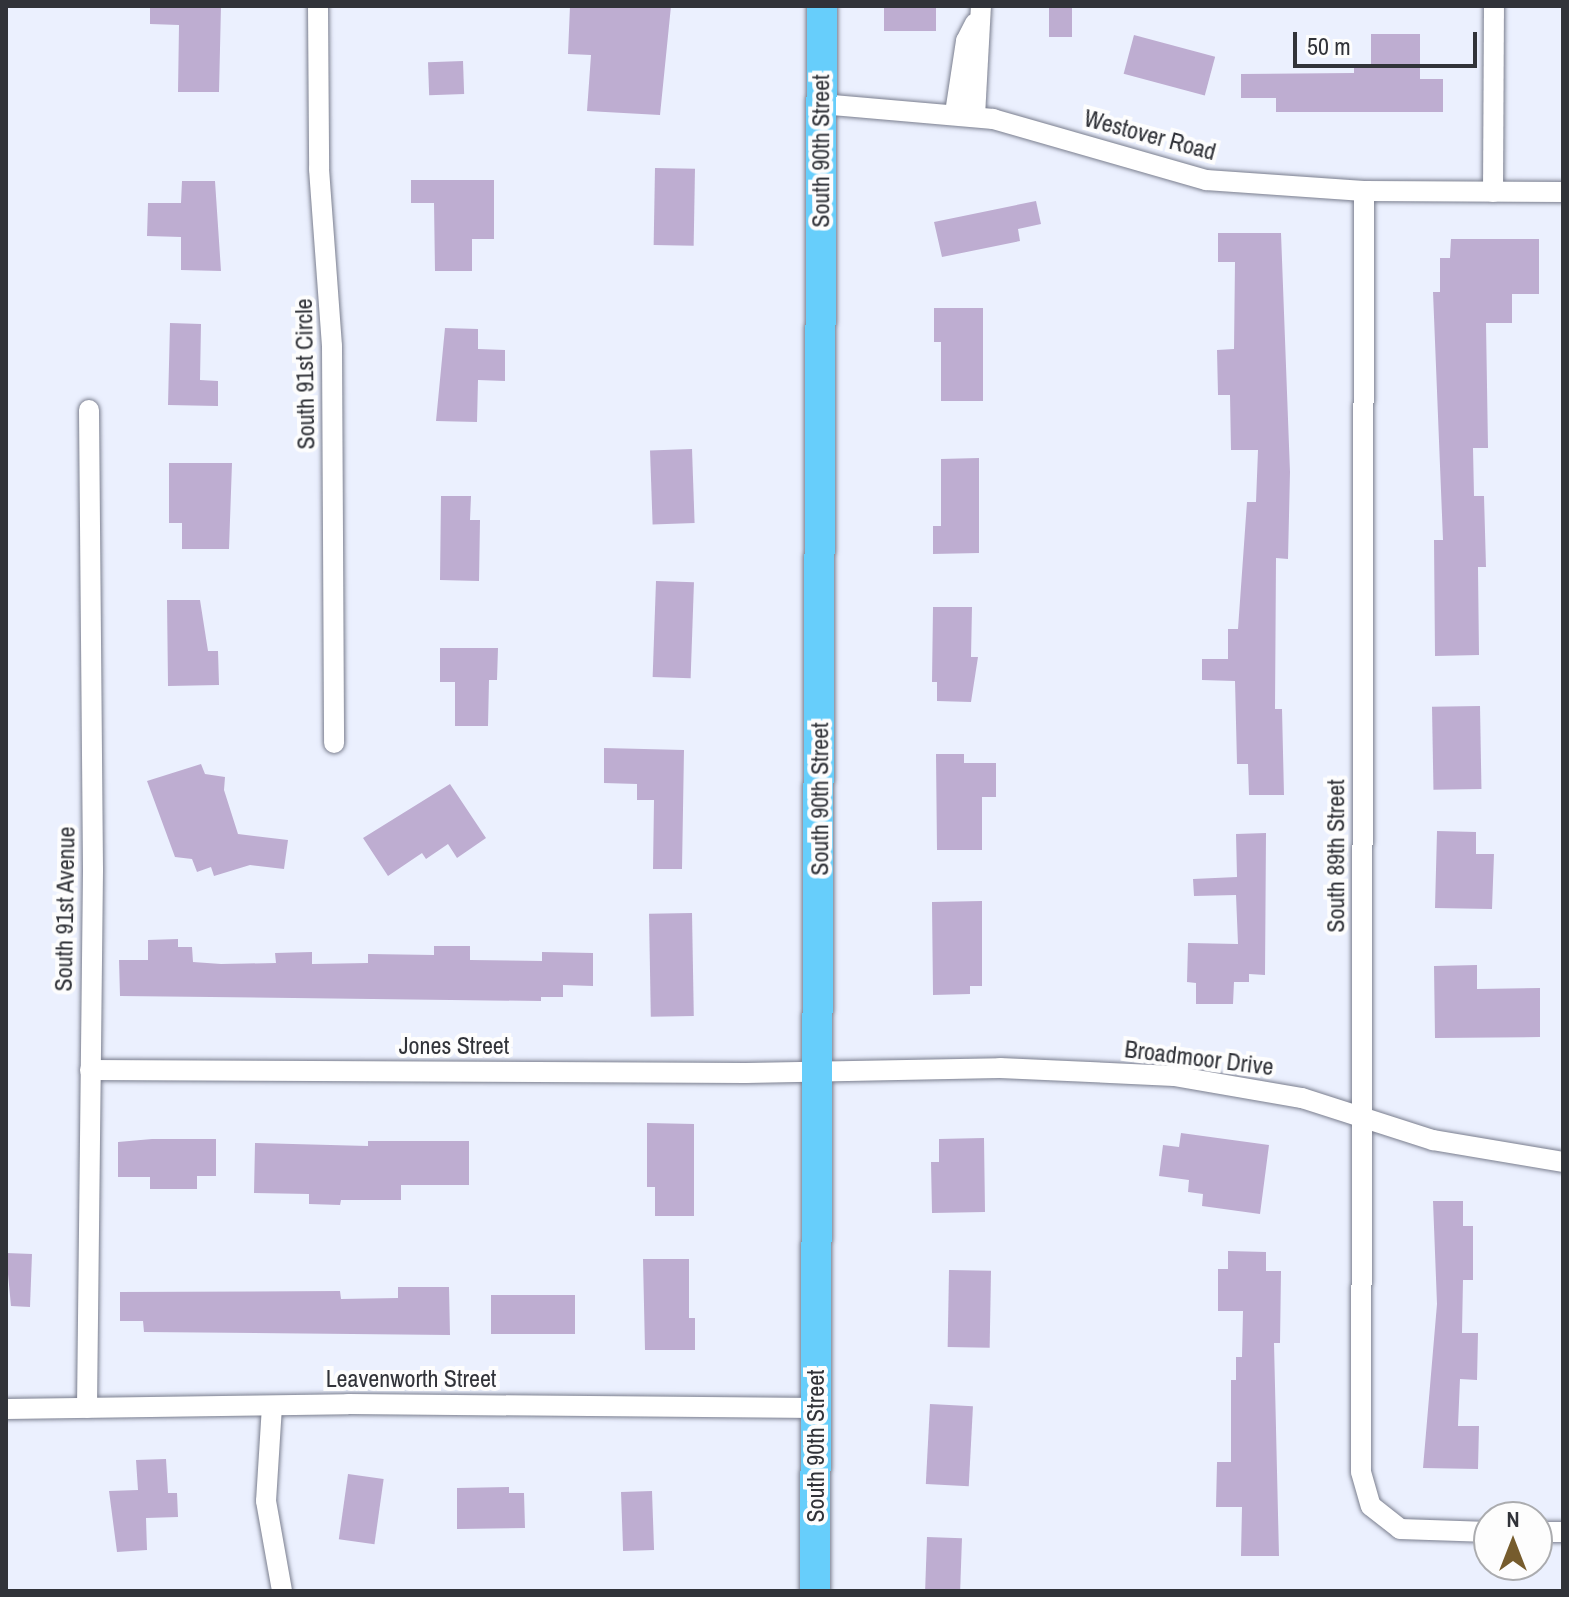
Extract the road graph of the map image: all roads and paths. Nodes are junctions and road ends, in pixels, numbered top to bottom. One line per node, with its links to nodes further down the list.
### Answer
1 (318, 6): 11 (street, South 91st Circle)
2 (822, 6): 5 (main road, South 90th Street)
3 (1494, 6): 8 (street)
4 (980, 9): 6 (street)
5 (821, 104): 6 (street, Westover Road); 12 (main road, South 90th Street)
6 (965, 115): 7 (street, Westover Road)
7 (1364, 191): 8 (street, Westover Road); 14 (street, South 89th Street)
8 (1493, 192): 9 (street, Westover Road)
9 (1563, 192)
10 (89, 410): 13 (street, South 91st Avenue)
11 (334, 743)
12 (819, 1069): 13 (street, Jones Street); 14 (street, Broadmoor Drive); 18 (main road, South 90th Street)
13 (90, 1070): 17 (street, South 91st Avenue)
14 (1359, 1114): 15 (street, Broadmoor Drive); 20 (street, South 89th Street)
15 (1563, 1162)
16 (272, 1406): 17 (street, Leavenworth Street); 18 (street, Leavenworth Street); 21 (street)
17 (87, 1408): 19 (street, Leavenworth Street)
18 (816, 1408): 22 (main road, South 90th Street)
19 (6, 1409)
20 (1473, 1532)
21 (282, 1591)
22 (815, 1591)

